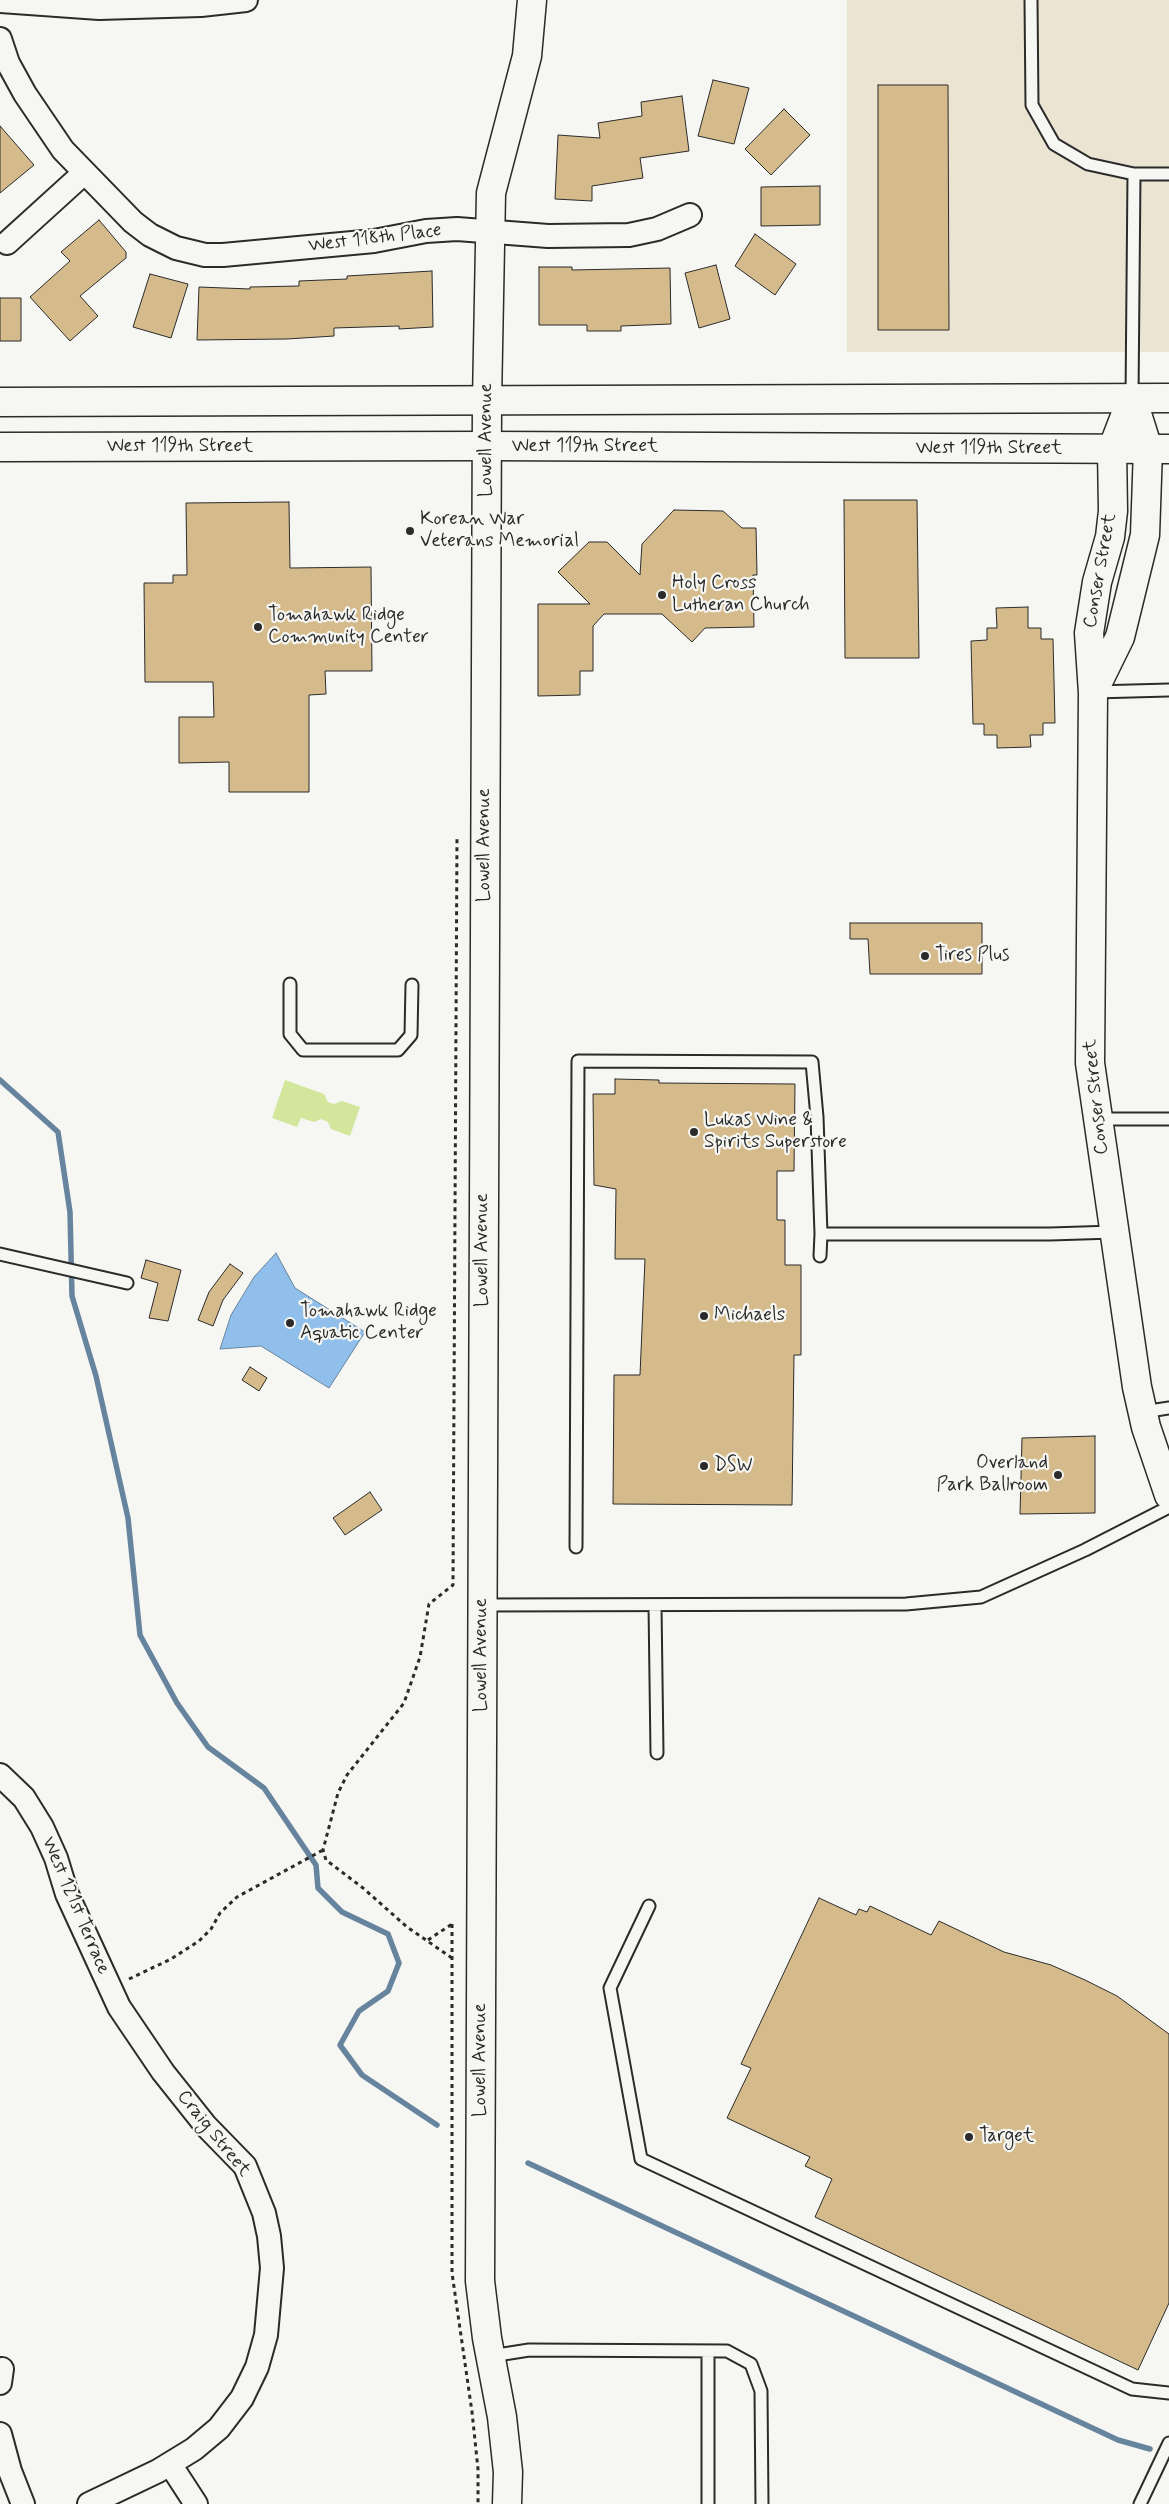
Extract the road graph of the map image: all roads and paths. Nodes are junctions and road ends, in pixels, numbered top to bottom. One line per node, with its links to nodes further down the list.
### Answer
1 (246, 0): 4 (street)
2 (532, 0): 10 (street, Lowell Avenue)
3 (1030, 0): 7 (lane)
4 (0, 1)
5 (0, 39): 6 (street, West 118th Place)
6 (84, 173): 10 (street, West 118th Place); 11 (street)
7 (1134, 174): 8 (lane); 12 (lane)
8 (1169, 174)
9 (690, 214): 10 (street, West 118th Place)
10 (489, 232): 14 (street, Lowell Avenue)
11 (7, 244)
12 (1132, 398): 13 (street); 14 (street); 18 (street, Conser Street); 19 (street, Conser Street)
13 (1169, 398)
14 (487, 401): 15 (street); 16 (street, Lowell Avenue)
15 (0, 402)
16 (486, 446): 17 (street, West 119th Street); 18 (street, West 119th Street); 36 (street, Lowell Avenue)
17 (0, 447)
18 (1112, 450): 19 (street, West 119th Street); 21 (street, Conser Street)
19 (1159, 450): 21 (street, Conser Street)
20 (1169, 690): 21 (lane)
21 (1092, 692): 26 (street, Conser Street)
22 (457, 838): 40 (path)
23 (290, 984): 24 (lane)
24 (412, 985)
25 (1169, 1119): 26 (lane)
26 (1097, 1120): 27 (street, Conser Street)
27 (1115, 1232): 28 (lane); 32 (street, Conser Street)
28 (821, 1234): 30 (lane); 35 (lane)
29 (0, 1254): 31 (lane)
30 (820, 1256)
31 (127, 1283)
32 (1156, 1410): 33 (street, Conser Street)
33 (1169, 1495)
34 (1169, 1507): 37 (lane)
35 (576, 1547)
36 (482, 1605): 37 (lane); 46 (street, Lowell Avenue)
37 (655, 1605): 38 (lane)
38 (657, 1753)
39 (0, 1775): 43 (street, West 121st Terrace)
40 (323, 1850): 42 (path); 43 (path)
41 (648, 1906): 47 (lane)
42 (428, 1940): 42 (path)
43 (110, 1989): 44 (street, West 121st Terrace)
44 (142, 2042): 50 (street, Craig Street)
45 (708, 2351): 46 (lane); 55 (lane); 56 (lane)
46 (491, 2356): 54 (street, Lowell Avenue)
47 (1169, 2393)
48 (0, 2434): 51 (street)
49 (1169, 2443): 57 (lane)
50 (170, 2464): 52 (street, Craig Street); 53 (street)
51 (24, 2504)
52 (88, 2504)
53 (196, 2504)
54 (508, 2504)
55 (708, 2504)
56 (762, 2504)
57 (1140, 2504)

